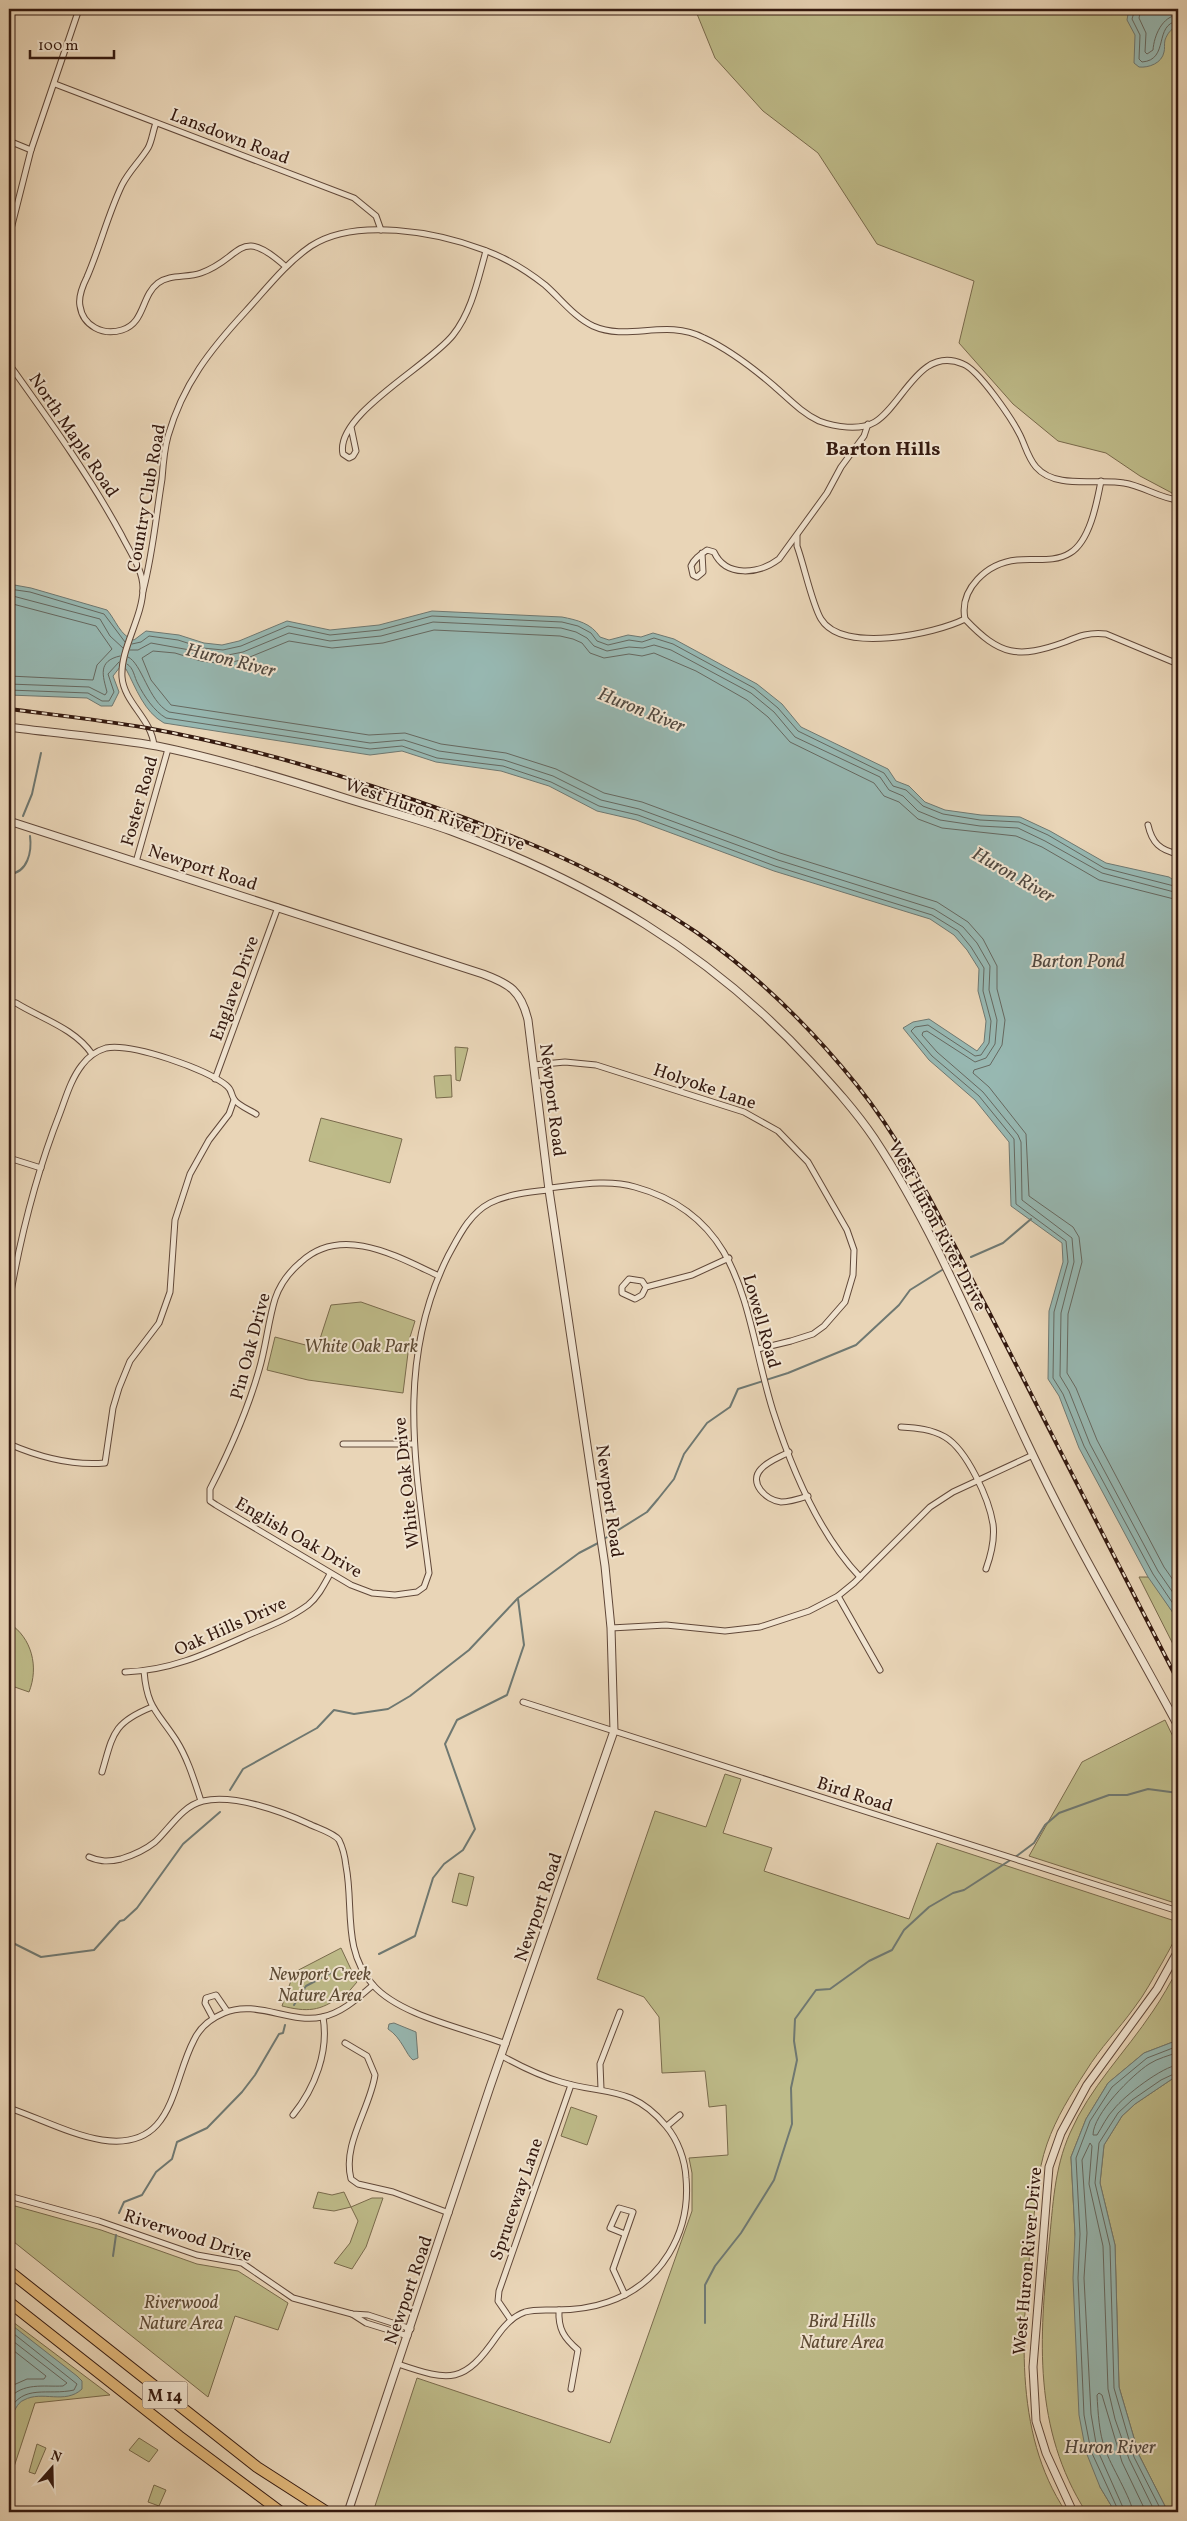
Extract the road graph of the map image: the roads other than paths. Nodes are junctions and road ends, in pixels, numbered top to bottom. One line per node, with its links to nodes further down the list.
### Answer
1 (79, 9): 2 (street)
2 (55, 84): 3 (street, Lansdown Road); 5 (street)
3 (156, 122): 6 (street, Lansdown Road); 9 (street)
4 (9, 141): 5 (street)
5 (31, 150): 7 (street)
6 (381, 230): 8 (street, Country Club Road); 9 (street, Country Club Road)
7 (9, 236)
8 (486, 251): 11 (street, Country Club Road); 12 (street)
9 (285, 266): 17 (street, Country Club Road)
10 (9, 364): 17 (street, North Maple Road)
11 (868, 424): 13 (street); 15 (street)
12 (351, 427): 12 (street)
13 (1100, 481): 14 (street); 18 (street)
14 (1178, 500)
15 (797, 536): 16 (street); 18 (street)
16 (702, 553)
17 (143, 591): 21 (street, North Maple Road)
18 (966, 619): 19 (street)
19 (1178, 664)
20 (9, 728): 21 (street, West Huron River Drive)
21 (154, 746): 22 (street, West Huron River Drive)
22 (168, 749): 26 (street, Foster Road); 47 (street, West Huron River Drive)
23 (9, 821): 26 (street, Newport Road)
24 (1148, 825): 25 (street)
25 (1178, 854)
26 (136, 862): 27 (street, Newport Road)
27 (278, 907): 30 (street, Newport Road); 31 (street, Englave Drive)
28 (16, 1003): 29 (street)
29 (92, 1054): 31 (street); 35 (street)
30 (534, 1065): 36 (street, Newport Road); 41 (street, Holyoke Lane)
31 (215, 1079): 32 (street)
32 (234, 1100): 33 (street); 43 (street)
33 (256, 1114)
34 (9, 1158): 35 (street)
35 (41, 1168): 40 (street)
36 (549, 1189): 37 (street, Lowell Road); 38 (street, White Oak Drive); 56 (street, Newport Road)
37 (729, 1258): 39 (street); 41 (street, Lowell Road)
38 (439, 1276): 45 (street, White Oak Drive); 49 (street, Pin Oak Drive)
39 (646, 1287): 39 (street)
40 (9, 1303)
41 (758, 1349): 46 (street, Lowell Road)
42 (901, 1427): 48 (street)
43 (9, 1444)
44 (343, 1444): 45 (street)
45 (413, 1444): 52 (street, White Oak Drive)
46 (789, 1452): 50 (street, Lowell Road); 50 (street)
47 (1033, 1455): 48 (street); 62 (street, West Huron River Drive)
48 (976, 1481): 51 (street); 54 (street)
49 (209, 1495): 53 (street, English Oak Drive)
50 (808, 1496): 54 (street, Lowell Road)
51 (986, 1569)
52 (429, 1573): 53 (street, English Oak Drive)
53 (330, 1574): 58 (street, Oak Hills Drive)
54 (860, 1577): 55 (street)
55 (838, 1596): 56 (street); 57 (street)
56 (611, 1628): 63 (street, Newport Road)
57 (880, 1670)
58 (144, 1671): 59 (street, Oak Hills Drive); 61 (street)
59 (125, 1672)
60 (523, 1702): 63 (street, Bird Road)
61 (152, 1707): 64 (street); 65 (street)
62 (1178, 1726)
63 (614, 1731): 67 (street, Bird Road); 75 (street, Newport Road)
64 (102, 1772)
65 (201, 1801): 66 (street); 69 (street)
66 (89, 1857)
67 (1178, 1912)
68 (1178, 1951): 97 (street, West Huron River Drive)
69 (372, 1985): 72 (street); 75 (street)
70 (227, 2012): 72 (street); 73 (street); 73 (street)
71 (620, 2012): 78 (street)
72 (323, 2017): 80 (street)
73 (213, 2018): 79 (street)
74 (345, 2043): 84 (street)
75 (506, 2044): 76 (street, Newport Road)
76 (502, 2056): 77 (street); 84 (street, Newport Road)
77 (571, 2085): 78 (street); 90 (street, Spruceway Lane)
78 (601, 2089): 82 (street)
79 (9, 2108)
80 (293, 2114)
81 (680, 2115): 82 (street)
82 (667, 2126): 87 (street)
83 (9, 2196): 91 (street, Riverwood Drive)
84 (450, 2212): 91 (street, Newport Road)
85 (625, 2234): 85 (street); 87 (street)
86 (9, 2271): 96 (highway, M 14)
87 (624, 2295): 89 (street)
88 (9, 2302): 95 (highway, M 14)
89 (559, 2310): 90 (street); 93 (street)
90 (511, 2320): 92 (street)
91 (409, 2332): 92 (street, Newport Road)
92 (398, 2364): 94 (street, Newport Road)
93 (571, 2389)
94 (348, 2511)
95 (281, 2512)
96 (327, 2512)
97 (1073, 2512)

